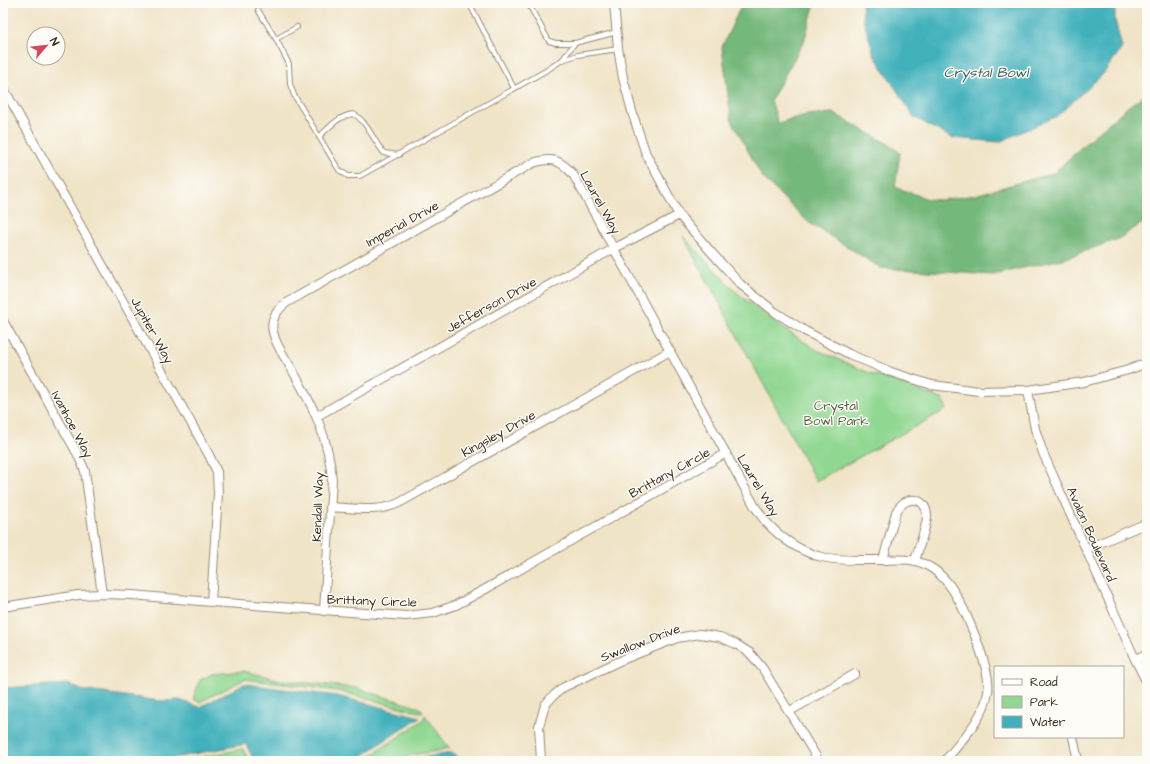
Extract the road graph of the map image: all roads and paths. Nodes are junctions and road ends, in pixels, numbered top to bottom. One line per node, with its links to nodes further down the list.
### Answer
1 (469, 3): 12 (lane)
2 (528, 3): 8 (lane)
3 (614, 3): 6 (street)
4 (258, 10): 7 (lane)
5 (298, 26): 7 (lane)
6 (617, 32): 8 (lane); 9 (street)
7 (276, 39): 13 (lane)
8 (575, 43): 10 (lane)
9 (618, 48): 10 (lane); 16 (street)
10 (562, 60): 12 (lane)
11 (3, 87): 31 (street, Jupiter Way)
12 (514, 88): 14 (lane)
13 (319, 137): 14 (lane); 14 (lane)
14 (399, 155)
15 (552, 160): 17 (street, Laurel Way); 19 (street, Imperial Drive)
16 (679, 214): 17 (street, Jefferson Drive); 22 (street)
17 (614, 249): 20 (street, Laurel Way); 23 (street, Jefferson Drive)
18 (3, 321): 30 (street, Ivanhoe Way)
19 (273, 321): 23 (street, Kendall Way)
20 (670, 350): 24 (street, Laurel Way); 25 (street, Kingsley Drive)
21 (1147, 363): 22 (street)
22 (1028, 390): 27 (street, Avalon Boulevard)
23 (317, 416): 25 (street, Kendall Way)
24 (726, 453): 28 (street, Laurel Way); 33 (street, Brittany Circle)
25 (330, 507): 33 (street, Kendall Way)
26 (1147, 523): 27 (street)
27 (1086, 550): 35 (street, Avalon Boulevard)
28 (883, 560): 29 (street, Laurel Way); 29 (street)
29 (915, 560): 38 (street, Laurel Way)
30 (102, 594): 31 (street, Brittany Circle); 32 (street, Brittany Circle)
31 (211, 602): 33 (street, Brittany Circle)
32 (3, 607)
33 (324, 611)
34 (1147, 654): 35 (street)
35 (1135, 659): 37 (street, Avalon Boulevard)
36 (855, 674): 39 (street)
37 (1147, 683)
38 (992, 692): 43 (street, Laurel Way)
39 (790, 711): 41 (street, Swallow Drive); 42 (street, Swallow Drive)
40 (1073, 738): 44 (street)
41 (541, 761)
42 (819, 761)
43 (945, 761)
44 (1078, 761)

